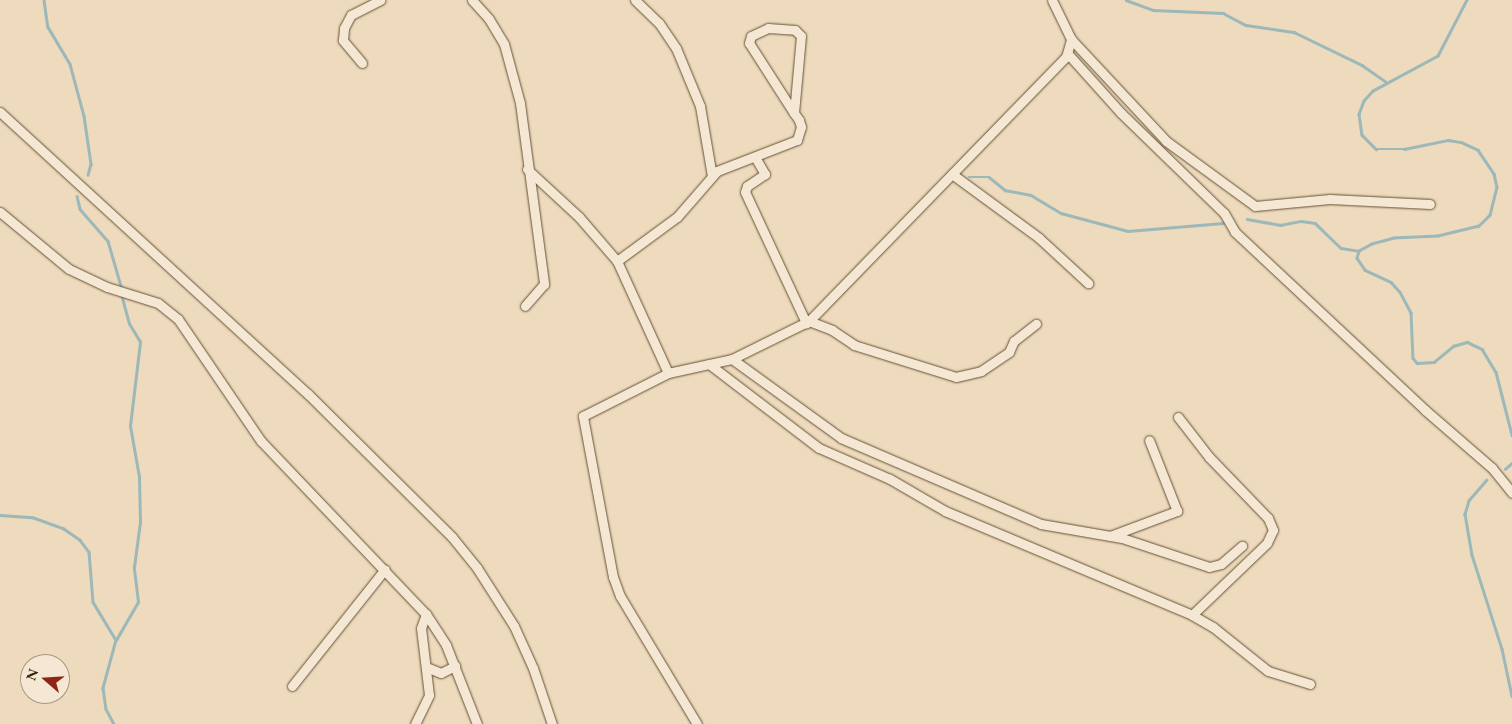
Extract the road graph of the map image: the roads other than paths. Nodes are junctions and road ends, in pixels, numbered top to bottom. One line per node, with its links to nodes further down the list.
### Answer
1 (380, 0): 7 (street)
2 (472, 0): 11 (street)
3 (635, 0): 13 (street)
4 (1052, 0): 5 (street)
5 (1071, 39): 6 (street); 14 (street)
6 (1068, 54): 12 (street); 26 (street)
7 (362, 63)
8 (0, 112): 38 (street)
9 (794, 113): 9 (street); 10 (street)
10 (755, 158): 13 (street); 19 (street)
11 (527, 169): 16 (street); 18 (street)
12 (952, 174): 17 (street); 19 (street)
13 (712, 176): 16 (street)
14 (1430, 204)
15 (0, 212): 29 (street)
16 (616, 261): 23 (street)
17 (1088, 283)
18 (525, 306)
19 (808, 322): 20 (street); 21 (street)
20 (1036, 324)
21 (732, 359): 22 (street); 27 (street)
22 (709, 364): 23 (street); 31 (street)
23 (668, 373): 39 (street)
24 (1178, 417): 31 (street)
25 (1149, 440): 27 (street)
26 (1512, 493)
27 (1110, 536): 28 (street)
28 (1242, 546)
29 (386, 569): 30 (street); 35 (street)
30 (426, 614): 32 (street); 33 (street)
31 (1192, 615): 34 (street)
32 (455, 666): 33 (street); 37 (street)
33 (426, 668): 36 (street)
34 (1310, 684)
35 (292, 686)
36 (415, 724)
37 (477, 724)
38 (552, 724)
39 (697, 724)

